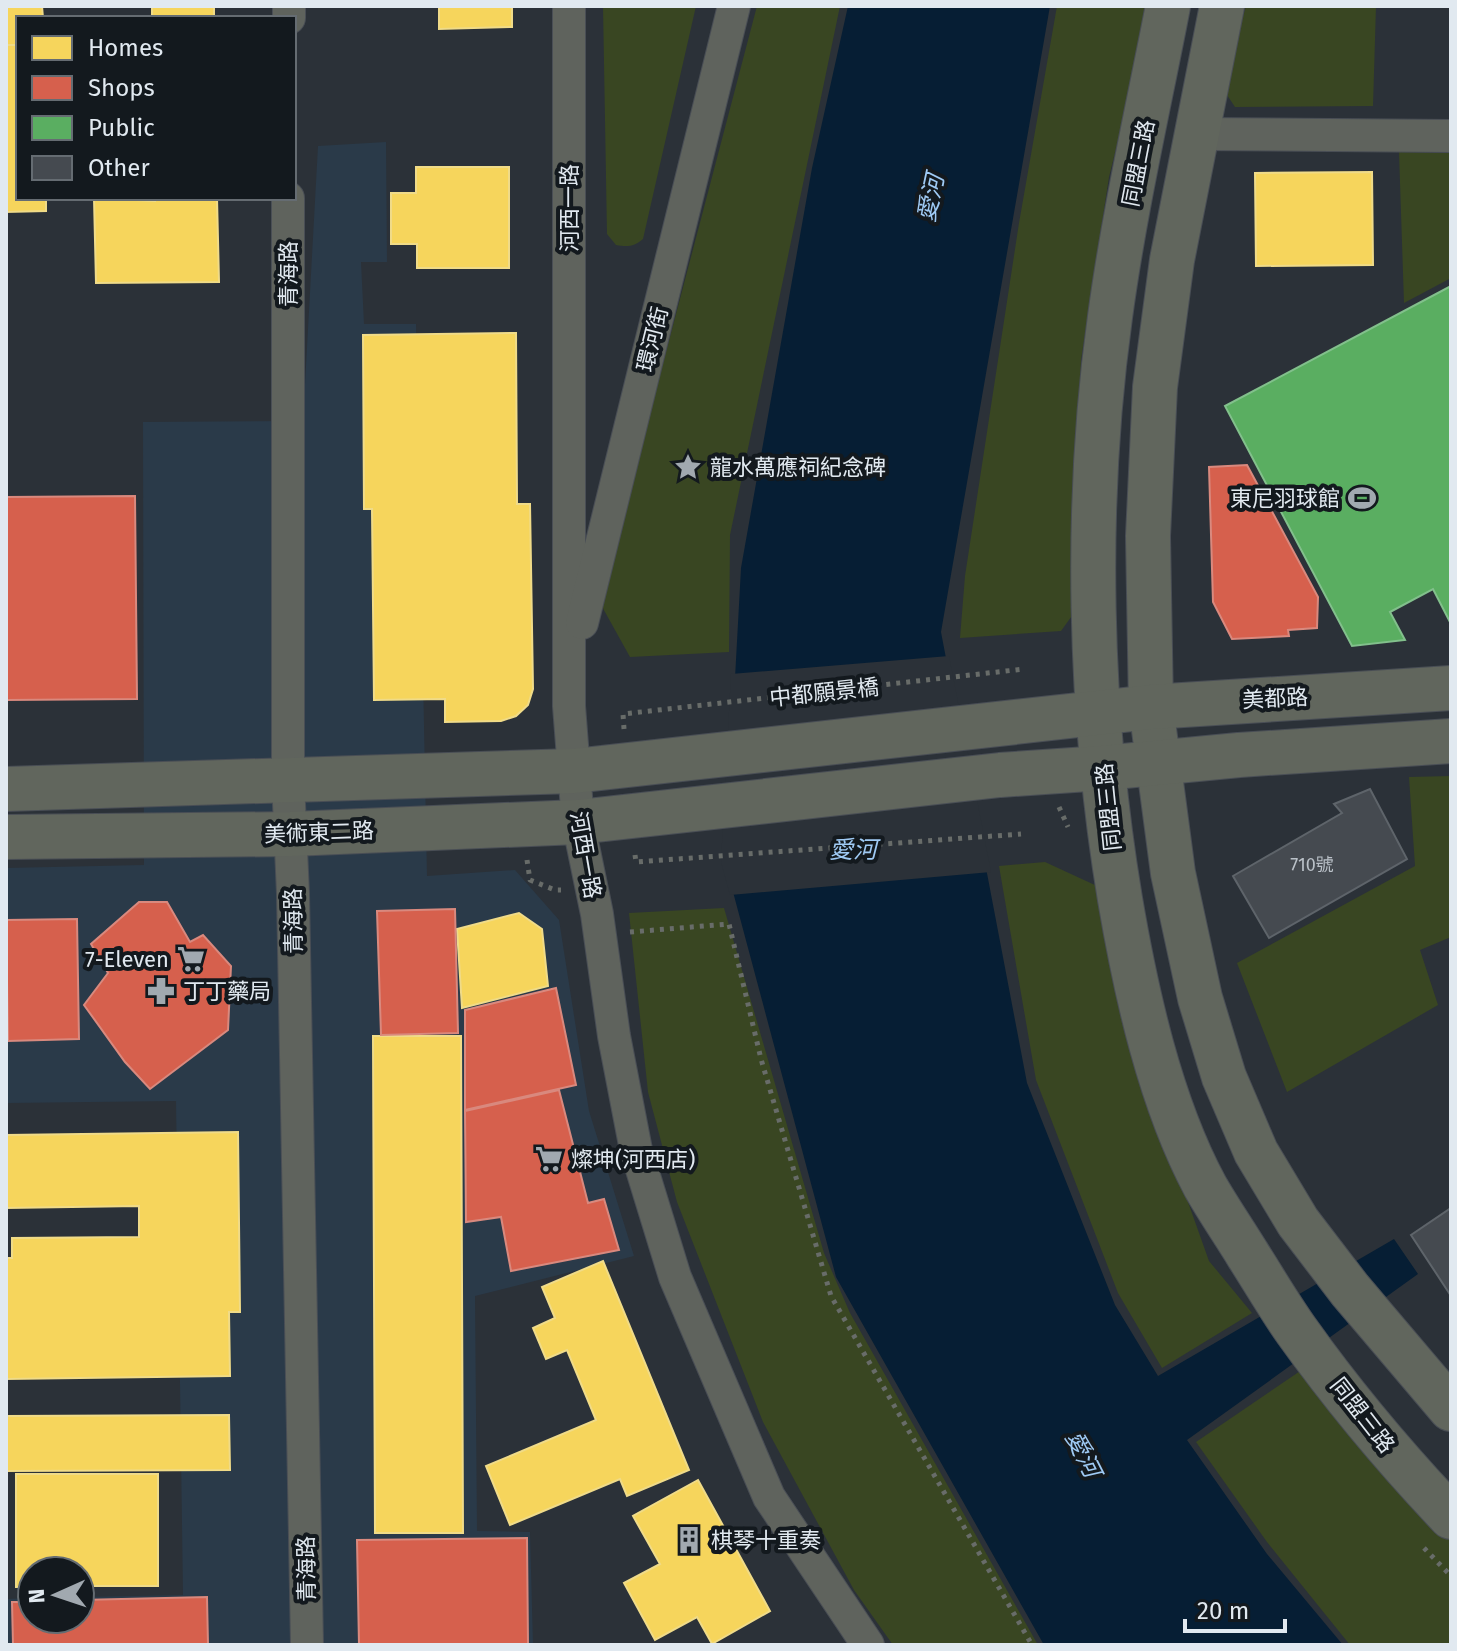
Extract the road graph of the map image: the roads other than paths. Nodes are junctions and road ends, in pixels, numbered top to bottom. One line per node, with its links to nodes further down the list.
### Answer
1 (569, 6): 8 (street, 河西一路)
2 (734, 6): 8 (street, 環河街)
3 (1168, 6): 11 (street, 同盟三路)
4 (1222, 6): 5 (street)
5 (1195, 134): 6 (street); 10 (street)
6 (1451, 136)
7 (288, 200): 16 (street, 青海路)
8 (570, 673): 15 (street, 河西一路)
9 (1451, 688): 10 (street, 美都路)
10 (1151, 707): 11 (street, 美都路); 13 (street)
11 (1099, 713): 14 (street, 同盟三路); 15 (street)
12 (1451, 741): 13 (street)
13 (1158, 762): 14 (street); 21 (street)
14 (1103, 768): 18 (street, 美術東二路); 22 (street, 同盟三路)
15 (574, 771): 16 (street); 18 (street, 河西一路)
16 (288, 781): 17 (street); 19 (street, 青海路)
17 (6, 789)
18 (578, 822): 19 (street, 美術東二路); 26 (street, 河西一路)
19 (291, 834): 20 (street, 美術東二路); 25 (street, 青海路)
20 (6, 837)
21 (1200, 998): 22 (street); 23 (street)
22 (1144, 1020): 24 (street, 同盟三路)
23 (1451, 1409)
24 (1451, 1517)
25 (307, 1645)
26 (868, 1645)

